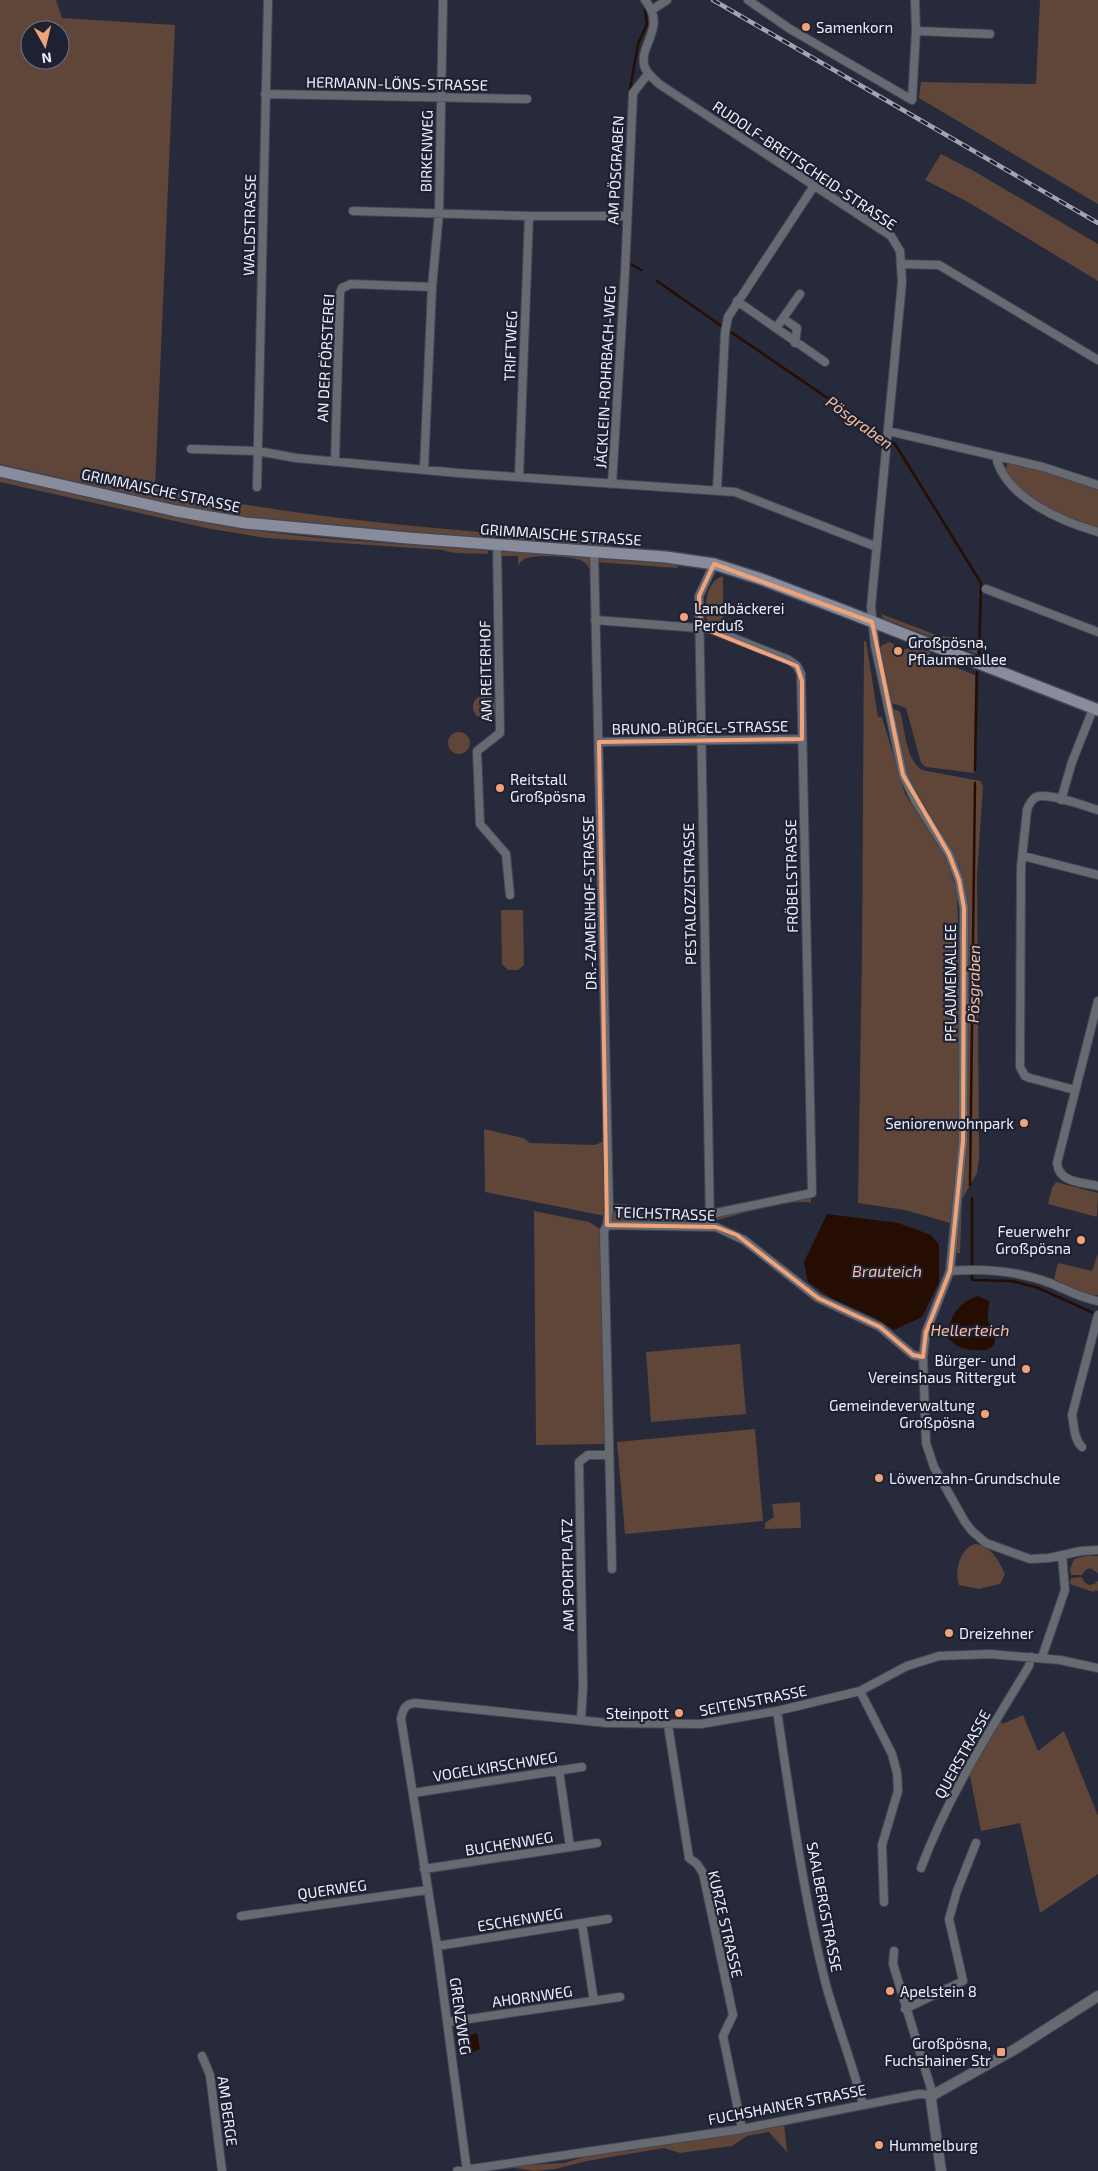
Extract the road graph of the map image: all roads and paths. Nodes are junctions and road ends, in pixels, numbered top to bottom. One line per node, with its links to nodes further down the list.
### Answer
1 (268, 0): 11 (street, WALDSTRASSE)
2 (442, 0): 12 (street, BIRKENWEG)
3 (646, 0): 7 (street)
4 (667, 0): 7 (street)
5 (748, 0): 8 (street)
6 (915, 0): 8 (street)
7 (652, 10): 10 (street)
8 (916, 31): 9 (street)
9 (990, 34)
10 (648, 74): 14 (street, RUDOLF-BREITSCHEID-STRASSE); 18 (street, AM PÖSGRABEN)
11 (265, 94): 12 (street, HERMANN-LÖNS-STRASSE); 31 (street, WALDSTRASSE)
12 (440, 98): 13 (street, HERMANN-LÖNS-STRASSE); 16 (street, BIRKENWEG)
13 (527, 99)
14 (814, 186): 19 (street, RUDOLF-BREITSCHEID-STRASSE); 23 (street)
15 (353, 211): 16 (street)
16 (439, 214): 17 (street); 21 (street)
17 (529, 216): 18 (street); 36 (street, TRIFTWEG)
18 (627, 216): 20 (street, AM PÖSGRABEN)
19 (902, 264): 27 (street); 29 (street, RUDOLF-BREITSCHEID-STRASSE)
20 (625, 267): 37 (street, JÄCKLEIN-ROHRBACH-WEG)
21 (432, 286): 33 (street, AN DER FÖRSTEREI); 34 (street)
22 (800, 294): 24 (street)
23 (737, 301): 25 (street); 40 (street)
24 (784, 318): 25 (street); 26 (street)
25 (776, 328): 26 (street)
26 (795, 343): 28 (street)
27 (1098, 360)
28 (825, 362)
29 (888, 437): 32 (street); 43 (street, RUDOLF-BREITSCHEID-STRASSE)
30 (190, 450): 31 (street)
31 (258, 452): 33 (street); 39 (street, WALDSTRASSE)
32 (996, 457): 38 (street); 41 (street)
33 (334, 461): 34 (street)
34 (424, 469): 36 (street)
35 (0, 471): 42 (main road, GRIMMAISCHE STRASSE)
36 (519, 477): 37 (street)
37 (612, 484): 40 (street)
38 (1098, 485)
39 (257, 487)
40 (717, 490): 43 (street)
41 (1098, 532)
42 (497, 545): 44 (main road, GRIMMAISCHE STRASSE); 59 (street, AM REITERHOF)
43 (877, 547): 48 (street, RUDOLF-BREITSCHEID-STRASSE)
44 (594, 552): 45 (main road, GRIMMAISCHE STRASSE); 47 (street, DR.-ZAMENHOF-STRASSE)
45 (714, 564): 48 (main road, GRIMMAISCHE STRASSE); 49 (street, PESTALOZZISTRASSE)
46 (986, 589): 50 (street)
47 (595, 620): 49 (street, FRÖBELSTRASSE); 54 (street, DR.-ZAMENHOF-STRASSE)
48 (872, 622): 51 (main road, GRIMMAISCHE STRASSE); 66 (street, PFLAUMENALLEE)
49 (700, 627): 52 (street, FRÖBELSTRASSE); 53 (street, PESTALOZZISTRASSE)
50 (1098, 632)
51 (1096, 709): 55 (street)
52 (802, 739): 53 (street, BRUNO-BÜRGEL-STRASSE); 63 (street, FRÖBELSTRASSE)
53 (700, 740): 54 (street, BRUNO-BÜRGEL-STRASSE); 63 (street, PESTALOZZISTRASSE)
54 (599, 742): 64 (street, DR.-ZAMENHOF-STRASSE)
55 (1061, 800): 56 (street); 57 (street)
56 (1098, 810)
57 (1023, 856): 58 (street); 61 (street)
58 (1098, 875)
59 (510, 895)
60 (1098, 1001): 61 (street)
61 (1075, 1090): 62 (street)
62 (1098, 1186)
63 (711, 1214): 65 (street, PESTALOZZISTRASSE)
64 (607, 1225): 65 (street, TEICHSTRASSE); 71 (street)
65 (710, 1226): 69 (street, TEICHSTRASSE)
66 (950, 1271): 67 (street); 69 (street, PFLAUMENALLEE)
67 (1098, 1301)
68 (1097, 1317): 70 (street)
69 (923, 1356): 73 (street, PFLAUMENALLEE)
70 (1082, 1447)
71 (609, 1455): 74 (street); 81 (street, AM SPORTPLATZ)
72 (1098, 1550): 73 (street, PFLAUMENALLEE)
73 (1062, 1555): 76 (street)
74 (612, 1569)
75 (1031, 1657): 76 (street, SEITENSTRASSE); 78 (street, SEITENSTRASSE); 90 (street, QUERSTRASSE)
76 (1042, 1657): 77 (street, SEITENSTRASSE)
77 (1098, 1668)
78 (860, 1692): 80 (street, SEITENSTRASSE); 92 (street)
79 (405, 1707): 81 (street, SEITENSTRASSE); 85 (street, GRENZWEG)
80 (777, 1711): 82 (street, SEITENSTRASSE); 105 (street, SAALBERGSTRASSE)
81 (580, 1720): 82 (street, SEITENSTRASSE)
82 (668, 1725): 106 (street, KURZE STRASSE)
83 (582, 1767): 84 (street, VOGELKIRSCHWEG)
84 (558, 1770): 85 (street, VOGELKIRSCHWEG); 88 (street)
85 (413, 1793): 89 (street, GRENZWEG)
86 (597, 1843): 88 (street, BUCHENWEG)
87 (976, 1843): 101 (street)
88 (570, 1847): 89 (street, BUCHENWEG)
89 (424, 1867): 91 (street, GRENZWEG)
90 (921, 1868)
91 (427, 1890): 93 (street, QUERWEG); 96 (street, GRENZWEG)
92 (884, 1902)
93 (241, 1916)
94 (608, 1919): 95 (street, ESCHENWEG)
95 (582, 1924): 96 (street, ESCHENWEG); 100 (street)
96 (437, 1946): 102 (street, GRENZWEG)
97 (894, 1951): 101 (street)
98 (1098, 1996): 104 (street, FUCHSHAINER STRASSE)
99 (620, 1997): 100 (street, AHORNWEG)
100 (594, 2000): 102 (street, AHORNWEG)
101 (905, 2009): 104 (street)
102 (448, 2022): 107 (street, GRENZWEG)
103 (202, 2056): 108 (street, AM BERGE)
104 (933, 2095): 105 (street, FUCHSHAINER STRASSE); 110 (street)
105 (863, 2105): 106 (street, FUCHSHAINER STRASSE)
106 (742, 2129): 107 (street, FUCHSHAINER STRASSE)
107 (467, 2170): 109 (street, FUCHSHAINER STRASSE)
108 (222, 2171)
109 (457, 2171)
110 (941, 2171)

